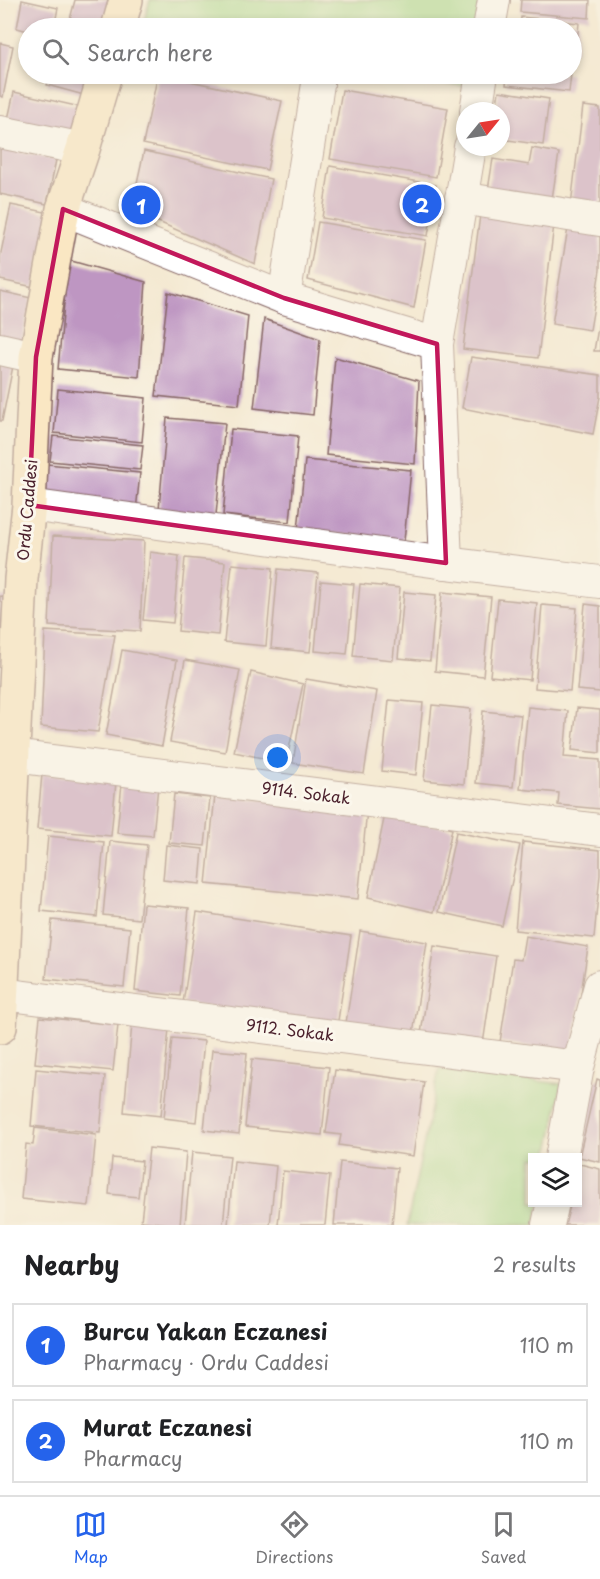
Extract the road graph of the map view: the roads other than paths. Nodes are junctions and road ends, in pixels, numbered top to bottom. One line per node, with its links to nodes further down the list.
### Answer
1 (126, 0): 3 (main road)
2 (494, 0): 4 (street)
3 (121, 18)
4 (491, 18)
5 (102, 84): 10 (main road, Ordu Caddesi)
6 (318, 84): 15 (street)
7 (480, 84): 8 (street)
8 (477, 102)
9 (0, 132): 10 (street)
10 (83, 149): 13 (main road, Ordu Caddesi)
11 (469, 156): 12 (street)
12 (462, 198): 14 (street); 16 (street)
13 (63, 209): 15 (street); 18 (main road, Ordu Caddesi)
14 (600, 220)
15 (284, 298): 16 (street)
16 (437, 344): 20 (street)
17 (0, 348): 18 (street)
18 (36, 357): 19 (main road, Ordu Caddesi)
19 (29, 505): 20 (street); 21 (main road, Ordu Caddesi)
20 (446, 563): 22 (street)
21 (10, 579): 23 (main road, Ordu Caddesi)
22 (600, 582)
23 (8, 768): 24 (street, 9114. Sokak); 26 (main road, Ordu Caddesi)
24 (600, 830)
25 (600, 986): 27 (street)
26 (1, 1010): 27 (street, 9112. Sokak)
27 (578, 1067): 28 (street)
28 (562, 1153)
29 (552, 1207): 30 (street)
30 (548, 1225)

